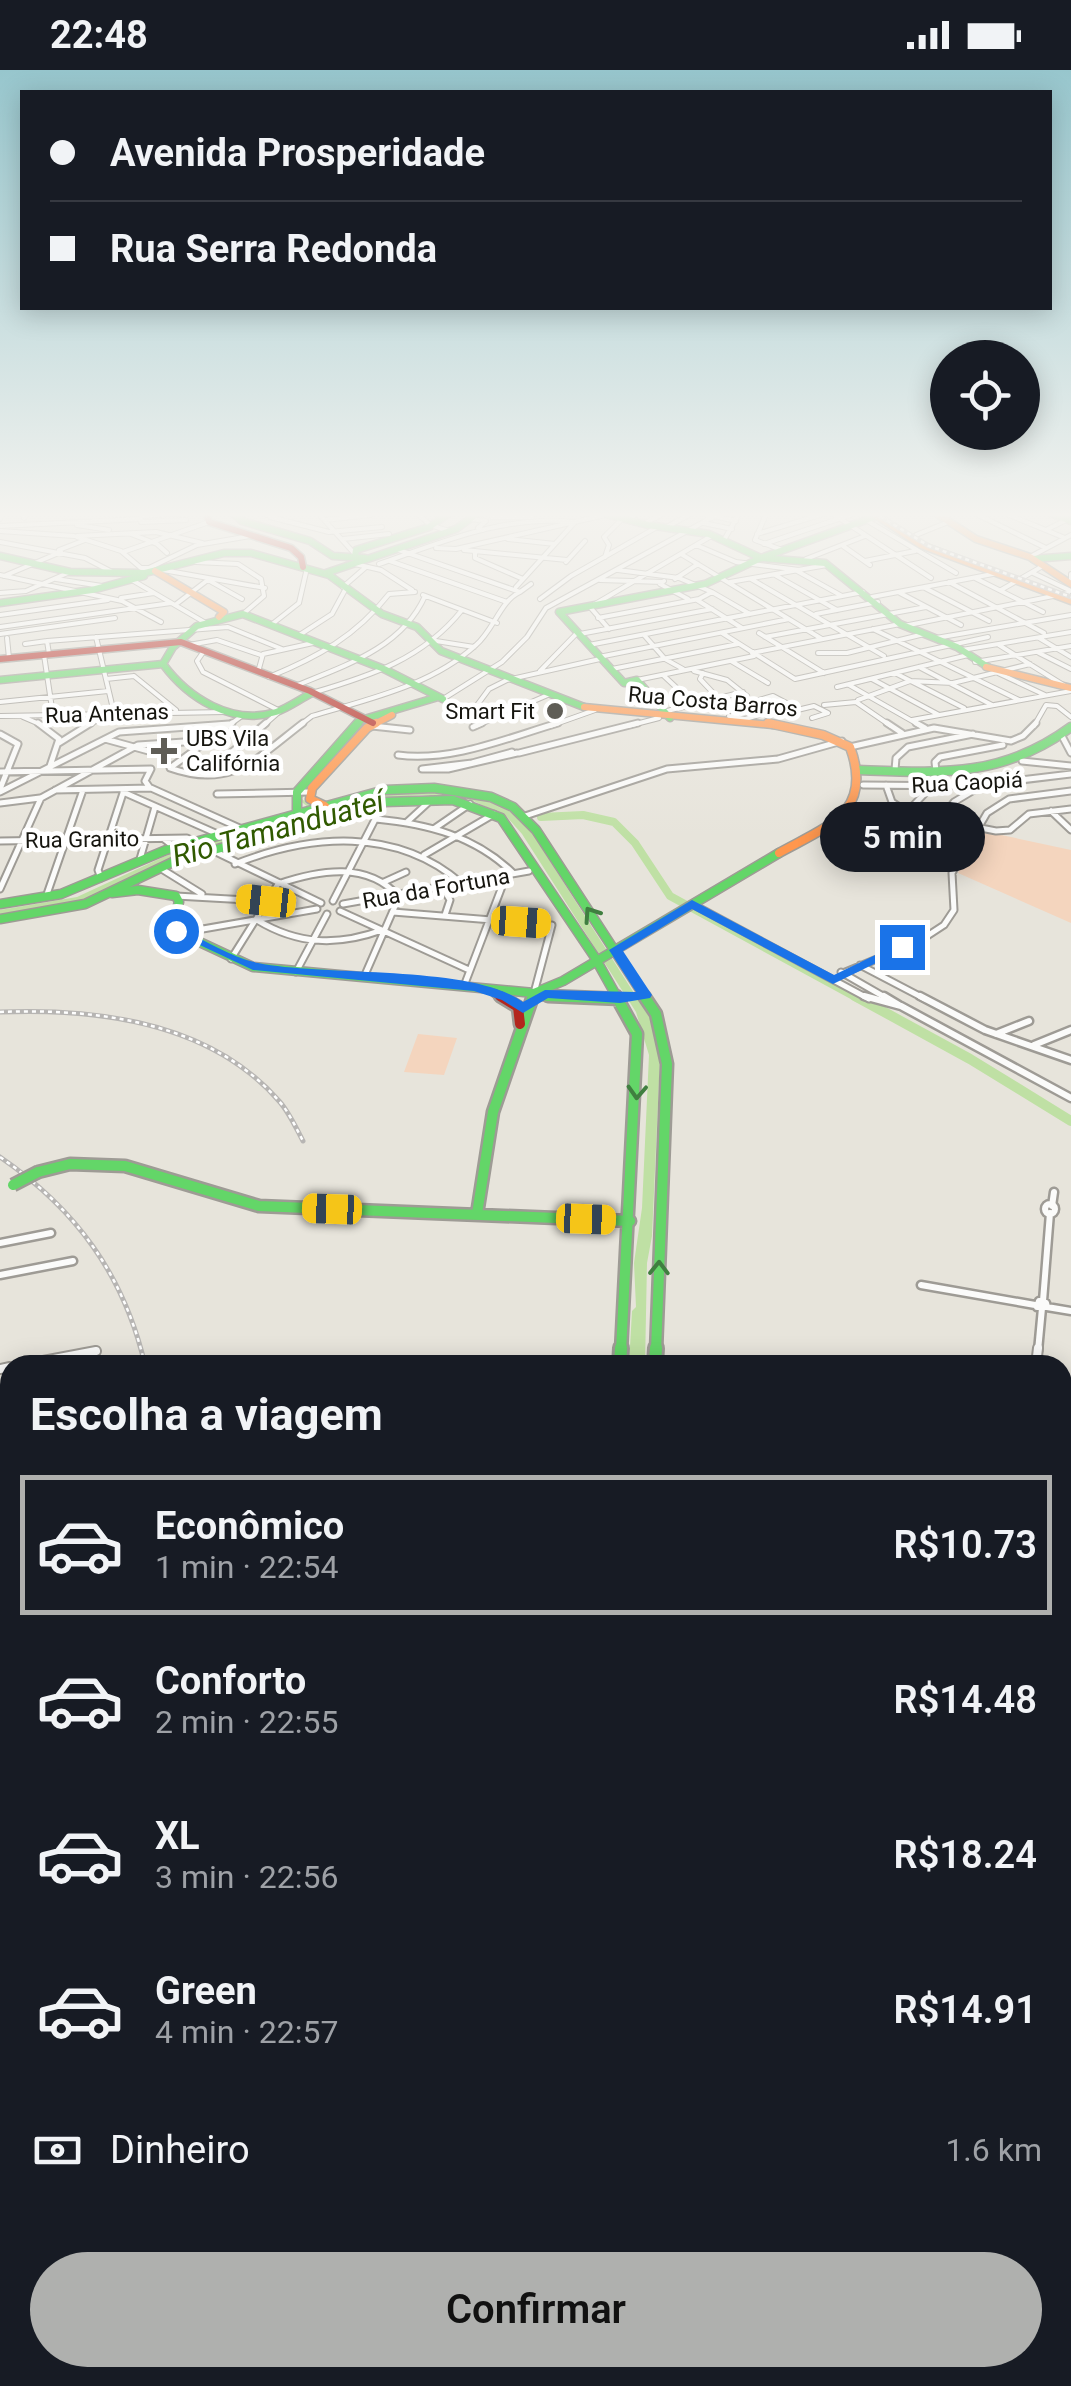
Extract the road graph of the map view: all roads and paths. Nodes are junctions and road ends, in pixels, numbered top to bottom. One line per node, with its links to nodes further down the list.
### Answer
1 (55, 620): 51 (street)
2 (60, 620): 41 (street)
3 (101, 620): 41 (street)
4 (116, 620): 37 (street)
5 (157, 620): 33 (street)
6 (200, 620): 35 (street)
7 (210, 620): 35 (main road)
8 (217, 620): 35 (main road)
9 (257, 620): 42 (main road)
10 (279, 620): 42 (street)
11 (323, 620): 60 (street)
12 (368, 620): 80 (street)
13 (401, 620): 38 (main road, Rua Costa Barros)
14 (412, 620): 38 (street)
15 (453, 620): 68 (street)
16 (488, 620): 36 (street)
17 (498, 620): 36 (street)
18 (539, 620): 112 (street)
19 (567, 620): 52 (main road)
20 (600, 620): 45 (street)
21 (654, 620): 32 (street)
22 (715, 620): 56 (street)
23 (730, 620): 46 (street)
24 (789, 620): 46 (street); 47 (street)
25 (823, 620): 39 (street)
26 (856, 620): 39 (street)
27 (897, 620): 40 (main road)
28 (928, 620): 40 (street)
29 (951, 620): 43 (street)
30 (1023, 620): 34 (street)
31 (1038, 620): 34 (street)
32 (649, 621): 45 (street); 56 (street)
33 (160, 622)
34 (1027, 622): 44 (street); 55 (street)
35 (205, 623): 58 (street); 69 (main road); 79 (street)
36 (496, 623): 76 (street)
37 (119, 624)
38 (410, 624): 68 (main road, Rua Costa Barros); 99 (street)
39 (831, 625): 47 (street); 57 (street)
40 (902, 625): 48 (street); 59 (main road)
41 (63, 626): 51 (street)
42 (270, 626): 60 (main road)
43 (962, 626)
44 (1001, 626): 49 (street); 62 (street)
45 (609, 628): 52 (street)
46 (743, 628): 53 (street)
47 (806, 629): 61 (street); 64 (street)
48 (873, 629): 57 (street); 65 (street)
49 (978, 630): 59 (street); 67 (street)
50 (1070, 630): 55 (street); 63 (street)
51 (2, 633): 93 (street)
52 (579, 633): 73 (main road); 113 (street)
53 (722, 633): 72 (street); 74 (street)
54 (759, 633): 61 (street)
55 (1044, 633): 62 (street)
56 (643, 634): 73 (street); 74 (street)
57 (847, 634): 64 (street); 78 (street)
58 (96, 636): 66 (street); 81 (street)
59 (931, 636): 65 (street); 98 (main road)
60 (297, 637): 71 (main road)
61 (765, 637): 77 (street)
62 (1018, 637): 67 (street)
63 (1038, 637): 67 (street); 82 (street)
64 (823, 639): 77 (street); 87 (street)
65 (897, 640): 78 (street); 83 (street)
66 (47, 641): 70 (street); 88 (street)
67 (993, 641): 91 (street); 98 (street); 98 (street)
68 (433, 642): 76 (street); 94 (main road, Rua Costa Barros); 111 (street)
69 (184, 643): 81 (main road); 84 (main road); 90 (street); 102 (main road)
70 (25, 644)
71 (313, 644): 79 (street); 80 (main road)
72 (739, 644): 89 (street); 96 (street)
73 (589, 645): 95 (main road)
74 (653, 646): 95 (street); 96 (street)
75 (1071, 646): 82 (street)
76 (475, 647): 94 (street)
77 (782, 647): 89 (street); 104 (street)
78 (868, 647): 85 (street); 97 (street)
79 (282, 648): 90 (street)
80 (326, 648): 99 (main road); 117 (street)
81 (98, 649): 88 (main road); 119 (street)
82 (1057, 649): 86 (street); 92 (street)
83 (917, 650): 97 (street); 98 (street); 101 (street)
84 (204, 651): 117 (main road); 155 (street)
85 (847, 652): 87 (street); 106 (street)
86 (1038, 652): 91 (street); 108 (street)
87 (818, 653): 104 (street)
88 (47, 654): 93 (main road); 118 (street)
89 (754, 654): 100 (street); 116 (street)
90 (262, 655): 117 (street)
91 (1016, 655): 98 (street); 103 (street)
92 (1071, 657)
93 (5, 658)
94 (460, 658): 112 (main road, Rua Costa Barros); 130 (street)
95 (600, 658): 107 (main road); 113 (street)
96 (665, 658): 107 (street); 109 (street)
97 (886, 658): 106 (street)
98 (974, 658): 101 (street); 103 (street); 121 (street); 132 (main road); 138 (street)
99 (357, 660): 111 (main road); 136 (street)
100 (730, 660): 109 (street); 128 (street)
101 (941, 661): 105 (street); 121 (street)
102 (163, 664): 110 (main road); 158 (main road)
103 (1030, 664): 132 (street)
104 (812, 665): 116 (street)
105 (918, 667): 114 (street); 129 (street)
106 (843, 668): 116 (street); 127 (street)
107 (612, 669): 125 (main road)
108 (1071, 669)
109 (686, 670): 115 (street); 120 (street)
110 (136, 671): 119 (main road); 153 (street)
111 (388, 671): 130 (main road); 136 (street)
112 (491, 671): 122 (main road, Rua Costa Barros); 141 (street)
113 (539, 672): 122 (street)
114 (894, 672): 123 (street); 126 (street)
115 (703, 673): 142 (street); 142 (street)
116 (824, 673)
117 (263, 674): 136 (main road)
118 (48, 675): 119 (main road); 124 (main road); 139 (street)
119 (105, 675): 135 (street)
120 (663, 675): 125 (street); 147 (street)
121 (974, 678): 129 (street); 144 (street)
122 (512, 679): 137 (main road, Rua Costa Barros); 141 (street)
123 (870, 679): 127 (street); 133 (street)
124 (0, 680)
125 (637, 680): 159 (main road)
126 (910, 681): 129 (street); 133 (street); 152 (street)
127 (857, 682): 131 (street)
128 (768, 683)
129 (950, 683): 149 (street)
130 (415, 684): 141 (main road); 150 (street)
131 (848, 685): 134 (street); 140 (street)
132 (1068, 685): 138 (street)
133 (887, 687): 140 (street); 160 (street)
134 (837, 688)
135 (109, 691): 139 (street); 157 (street)
136 (307, 692): 150 (main road); 155 (main road)
137 (550, 694): 151 (main road, Rua Costa Barros); 170 (street)
138 (1045, 696): 144 (street)
139 (51, 697): 145 (street); 156 (street)
140 (870, 697): 143 (street); 167 (street)
141 (440, 698): 168 (main road)
142 (718, 698): 147 (street)
143 (858, 700)
144 (1019, 700): 149 (street)
145 (0, 702)
146 (785, 702): 162 (street)
147 (694, 704): 159 (street)
148 (824, 705): 175 (street)
149 (992, 705): 152 (street)
150 (337, 706): 168 (main road); 199 (street)
151 (594, 710): 159 (main road, Rua Costa Barros); 188 (street)
152 (967, 710): 160 (street)
153 (178, 711): 154 (street, Rua Antenas); 157 (street, Rua Antenas)
154 (200, 711): 158 (street, Rua Antenas); 158 (street, Rua Antenas)
155 (274, 714): 158 (main road); 199 (street)
156 (52, 715): 157 (street, Rua Antenas); 161 (street, Rua Antenas)
157 (112, 715): 166 (street)
158 (231, 715): 174 (street); 199 (street)
159 (667, 715): 162 (main road, Rua Costa Barros); 185 (street)
160 (940, 715): 167 (street)
161 (22, 716): 163 (street, Rua Antenas); 181 (street)
162 (727, 716): 169 (main road, Rua Costa Barros)
163 (0, 717)
164 (1071, 717): 183 (street)
165 (812, 718): 169 (street)
166 (98, 720): 174 (street); 181 (street)
167 (912, 720): 172 (street)
168 (363, 722): 173 (street); 210 (main road)
169 (750, 722): 182 (main road, Rua Costa Barros)
170 (473, 727)
171 (1071, 727): 178 (main road)
172 (925, 728): 175 (street); 177 (street)
173 (410, 730)
174 (119, 732): 179 (street)
175 (902, 733): 182 (street)
176 (0, 734): 197 (street)
177 (974, 734): 183 (street); 194 (street)
178 (1062, 736): 186 (street); 189 (main road)
179 (104, 738): 184 (street); 191 (street)
180 (184, 742): 184 (street)
181 (60, 743): 191 (street)
182 (846, 744): 193 (main road); 224 (street)
183 (1004, 744): 196 (street)
184 (134, 747): 187 (street); 192 (street)
185 (516, 752): 185 (street)
186 (1071, 754)
187 (164, 755)
188 (398, 755)
189 (1022, 760): 190 (street); 196 (main road)
190 (1071, 766)
191 (50, 767): 195 (street)
192 (91, 770): 195 (street); 204 (street); 205 (street)
193 (859, 770): 194 (main road); 200 (main road)
194 (895, 770): 196 (main road)
195 (43, 771): 197 (street); 207 (street)
196 (936, 771)
197 (4, 772): 207 (street)
198 (1071, 774): 202 (street, Rua Caopiá)
199 (205, 775)
200 (863, 785): 201 (street, Rua Caopiá); 270 (main road)
201 (886, 785): 203 (street, Rua Caopiá); 221 (street)
202 (984, 785): 203 (street, Rua Caopiá); 226 (street)
203 (932, 786): 221 (street)
204 (152, 788): 208 (street); 228 (street)
205 (54, 790): 206 (street); 212 (street)
206 (83, 790): 208 (street); 239 (street)
207 (0, 791)
208 (123, 791): 217 (street); 237 (street)
209 (1071, 791): 230 (street)
210 (304, 792): 211 (street); 218 (main road); 223 (main road)
211 (217, 794)
212 (41, 798): 214 (street); 238 (street)
213 (434, 798): 215 (main road); 216 (main road); 227 (street)
214 (0, 802)
215 (384, 802): 225 (street); 242 (main road)
216 (470, 804): 222 (main road); 229 (street)
217 (155, 807): 231 (street); 235 (street)
218 (319, 807): 223 (main road); 224 (main road)
219 (1071, 809): 220 (street)
220 (1051, 810): 230 (street); 232 (street)
221 (907, 812): 226 (street)
222 (494, 813): 234 (street); 283 (main road)
223 (296, 814): 228 (main road)
224 (525, 816): 281 (main road, one-way to 224)
225 (376, 819): 227 (street); 241 (street)
226 (939, 821): 230 (street)
227 (406, 822): 229 (street)
228 (242, 828): 233 (main road)
229 (434, 828): 234 (street)
230 (974, 828): 284 (street)
231 (204, 830): 233 (street); 242 (street)
232 (1071, 830)
233 (219, 835): 242 (main road)
234 (459, 837): 245 (street); 252 (street)
235 (146, 838): 236 (street, Rua Granito); 237 (street, Rua Granito); 246 (street)
236 (163, 838): 242 (street, Rua Granito); 243 (street, Rua Granito)
237 (108, 839): 239 (street, Rua Granito); 253 (street)
238 (22, 840): 239 (street, Rua Granito); 240 (street, Rua Granito); 261 (street)
239 (66, 840): 265 (street)
240 (0, 841)
241 (363, 843): 245 (street); 247 (street); 250 (street)
242 (197, 844): 243 (main road); 244 (main road); 247 (street)
243 (175, 849): 244 (street, Rua Granito); 246 (main road)
244 (186, 856): 248 (main road)
245 (423, 856): 256 (street)
246 (140, 860): 253 (main road)
247 (234, 864): 257 (street)
248 (160, 868): 258 (main road); 263 (street)
249 (529, 871): 252 (street, Rua da Fortuna)
250 (347, 872): 255 (street); 257 (street); 266 (street)
251 (406, 872): 255 (street)
252 (510, 874): 256 (street, Rua da Fortuna); 277 (street)
253 (102, 879): 265 (main road)
254 (425, 881): 260 (street)
255 (384, 882): 262 (street)
256 (461, 883): 259 (street, Rua da Fortuna)
257 (278, 884): 267 (street); 269 (street)
258 (135, 886): 264 (main road); 275 (main road)
259 (441, 886): 260 (street, Rua da Fortuna); 274 (street)
260 (430, 888): 262 (street, Rua da Fortuna)
261 (0, 889)
262 (398, 894): 271 (street, Rua da Fortuna); 272 (street)
263 (204, 895): 264 (street); 267 (street)
264 (176, 896): 279 (main road)
265 (46, 897): 268 (main road)
266 (333, 900): 269 (street); 271 (street)
267 (266, 901): 276 (street)
268 (0, 904)
269 (319, 906): 273 (street); 276 (street)
270 (689, 906): 281 (main road); 289 (street)
271 (342, 908): 273 (street, Rua da Fortuna); 278 (street)
272 (394, 912): 274 (street); 278 (street)
273 (326, 914): 280 (street)
274 (445, 916): 277 (street)
275 (0, 919)
276 (256, 920): 279 (street); 280 (street); 282 (street)
277 (491, 920): 285 (street); 293 (street)
278 (383, 930): 280 (street); 285 (street); 288 (street)
279 (179, 933): 282 (main road)
280 (312, 942): 286 (street)
281 (614, 951): 283 (main road); 292 (main road)
282 (232, 959): 286 (main road)
283 (598, 959): 293 (main road); 294 (main road)
284 (860, 965): 287 (street); 298 (street)
285 (468, 970): 290 (street)
286 (296, 972): 288 (main road)
287 (842, 973): 289 (street); 295 (street)
288 (364, 977): 290 (main road)
289 (833, 980): 295 (street)
290 (470, 987): 291 (main road)
291 (509, 994): 293 (main road); 293 (main road)
292 (642, 996): 294 (main road); 316 (main road, one-way to 292)
293 (536, 998): 294 (main road); 304 (main road)
294 (623, 999): 305 (main road, one-way to 305)
295 (900, 1006): 301 (street)
296 (1029, 1021): 298 (street)
297 (1071, 1030): 299 (street)
298 (995, 1034): 299 (street)
299 (1033, 1046): 300 (street)
300 (1071, 1060)
301 (1071, 1098)
302 (0, 1190): 304 (main road, bridge)
303 (1054, 1192): 311 (street)
304 (477, 1214): 305 (main road)
305 (630, 1221): 315 (main road)
306 (51, 1233): 307 (street)
307 (0, 1243)
308 (73, 1262): 309 (street)
309 (0, 1275)
310 (921, 1285): 311 (street)
311 (1042, 1305): 312 (street); 317 (street)
312 (1071, 1311)
313 (96, 1351): 314 (street)
314 (75, 1355)
315 (621, 1355)
316 (655, 1355)
317 (1037, 1355)

